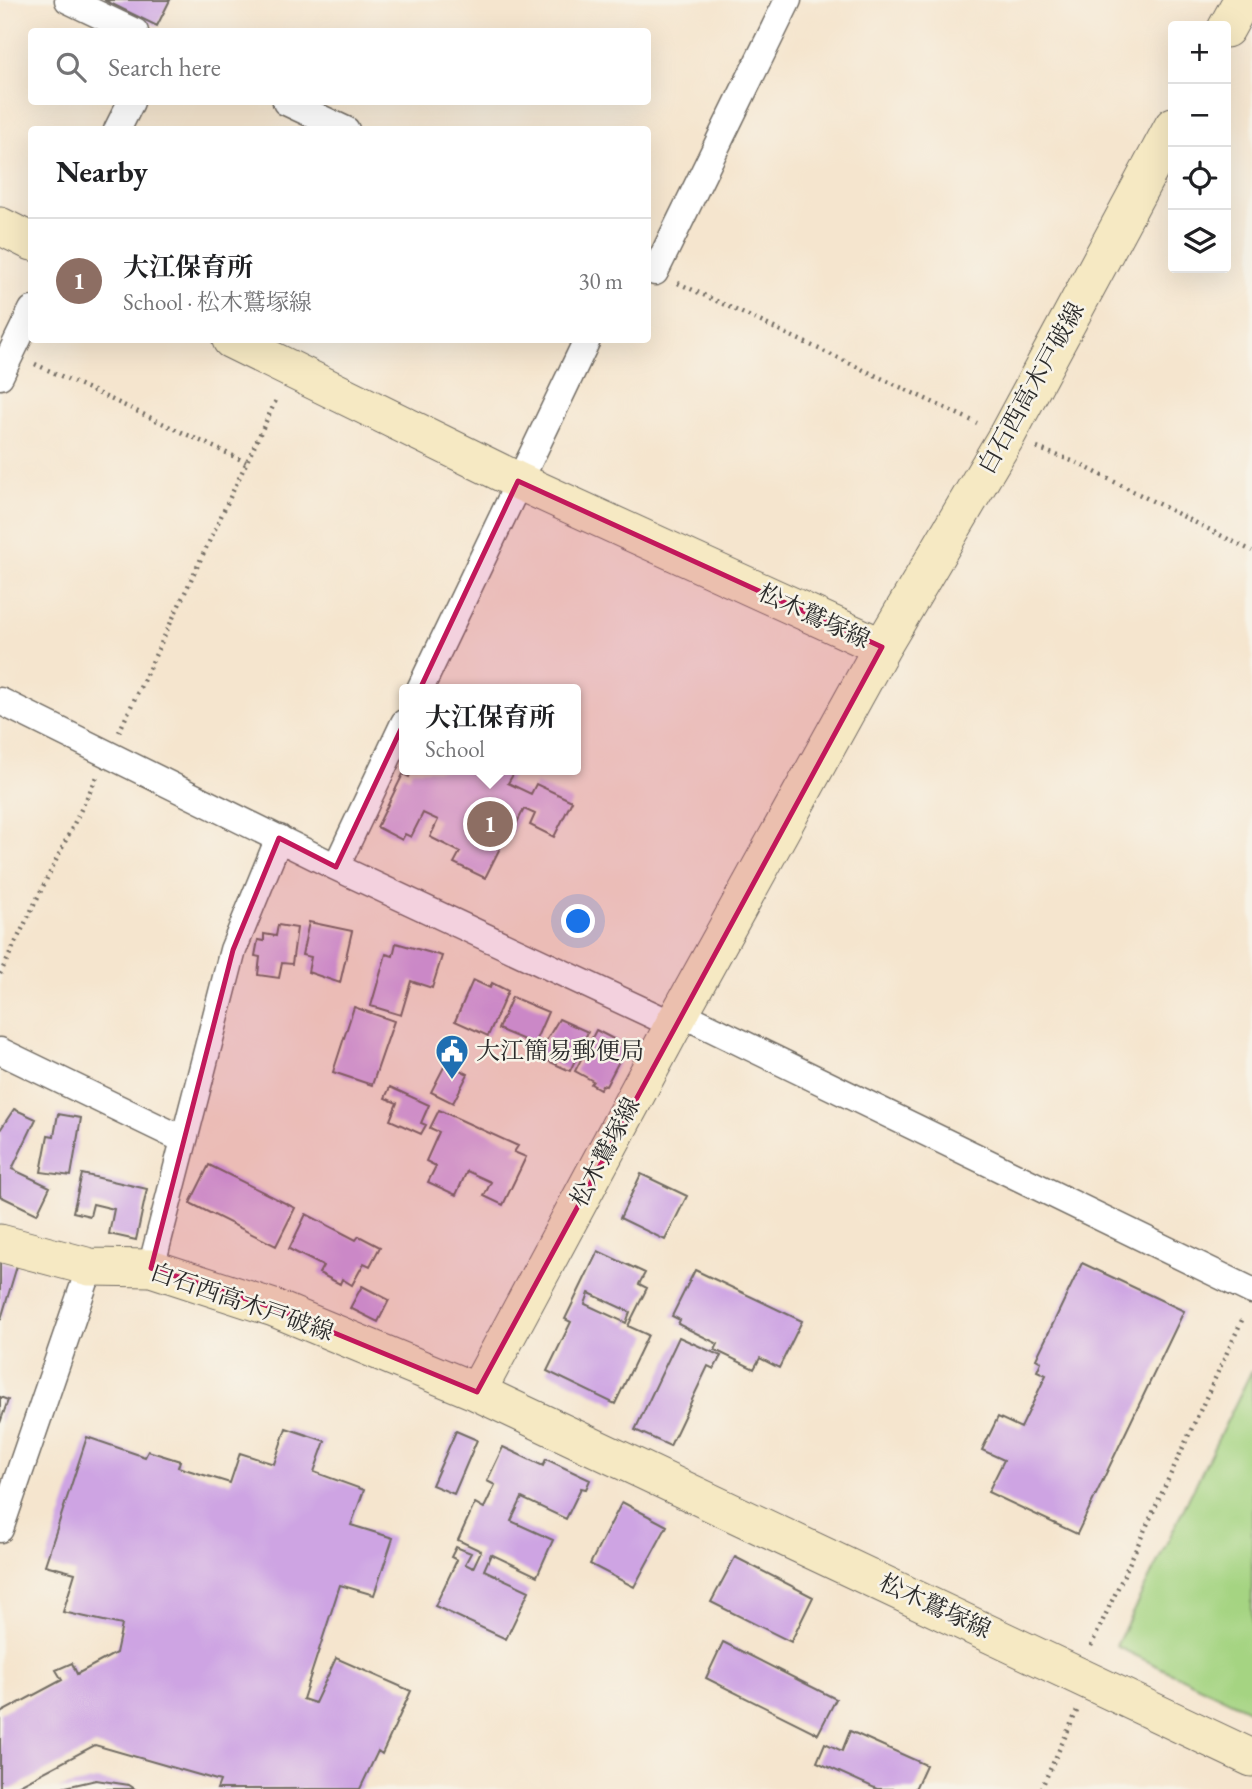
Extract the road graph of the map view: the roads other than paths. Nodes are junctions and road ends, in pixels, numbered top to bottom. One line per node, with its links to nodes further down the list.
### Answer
1 (68, 0): 5 (street)
2 (788, 0): 13 (street)
3 (1242, 0): 4 (main road)
4 (1230, 21)
5 (127, 28)
6 (130, 105): 8 (street)
7 (292, 105): 9 (street)
8 (119, 126)
9 (337, 126)
10 (1168, 136): 19 (main road, 白石西高木戸破線)
11 (0, 226): 12 (main road)
12 (28, 240)
13 (651, 270)
14 (28, 318): 17 (street)
15 (237, 343): 18 (main road, 松木鷲塚線)
16 (586, 343): 18 (street)
17 (0, 376)
18 (518, 481): 19 (main road, 松木鷲塚線); 20 (street)
19 (882, 647): 25 (main road, 松木鷲塚線)
20 (422, 684)
21 (0, 701): 23 (street)
22 (399, 734): 24 (street)
23 (279, 838): 24 (street); 27 (street)
24 (336, 867): 25 (street)
25 (677, 1019): 31 (street); 32 (main road, 松木鷲塚線)
26 (0, 1051): 27 (street)
27 (183, 1139): 30 (street)
28 (0, 1243): 29 (main road, 白石西高木戸破線)
29 (90, 1268): 30 (main road, 白石西高木戸破線); 33 (street)
30 (151, 1268): 32 (main road, 白石西高木戸破線)
31 (1249, 1301)
32 (477, 1392): 34 (main road, 松木鷲塚線)
33 (0, 1529)
34 (1252, 1758)

